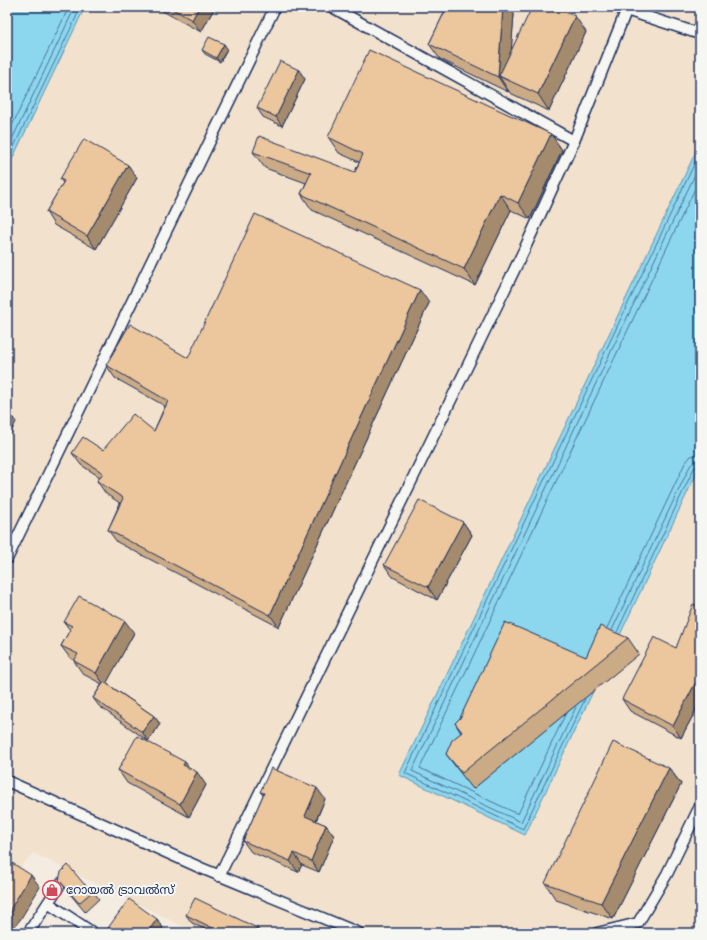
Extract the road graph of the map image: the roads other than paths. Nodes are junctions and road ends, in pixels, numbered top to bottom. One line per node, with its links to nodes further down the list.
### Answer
1 (276, 7): 7 (lane)
2 (332, 7): 6 (lane)
3 (617, 7): 4 (lane)
4 (626, 11): 5 (lane); 6 (lane)
5 (700, 34)
6 (574, 141): 10 (lane)
7 (7, 559)
8 (7, 781): 10 (lane)
9 (700, 806): 16 (lane)
10 (219, 876): 15 (lane)
11 (61, 883): 12 (lane)
12 (48, 903): 13 (lane); 14 (lane)
13 (28, 933)
14 (93, 933)
15 (359, 933)
16 (597, 933)

